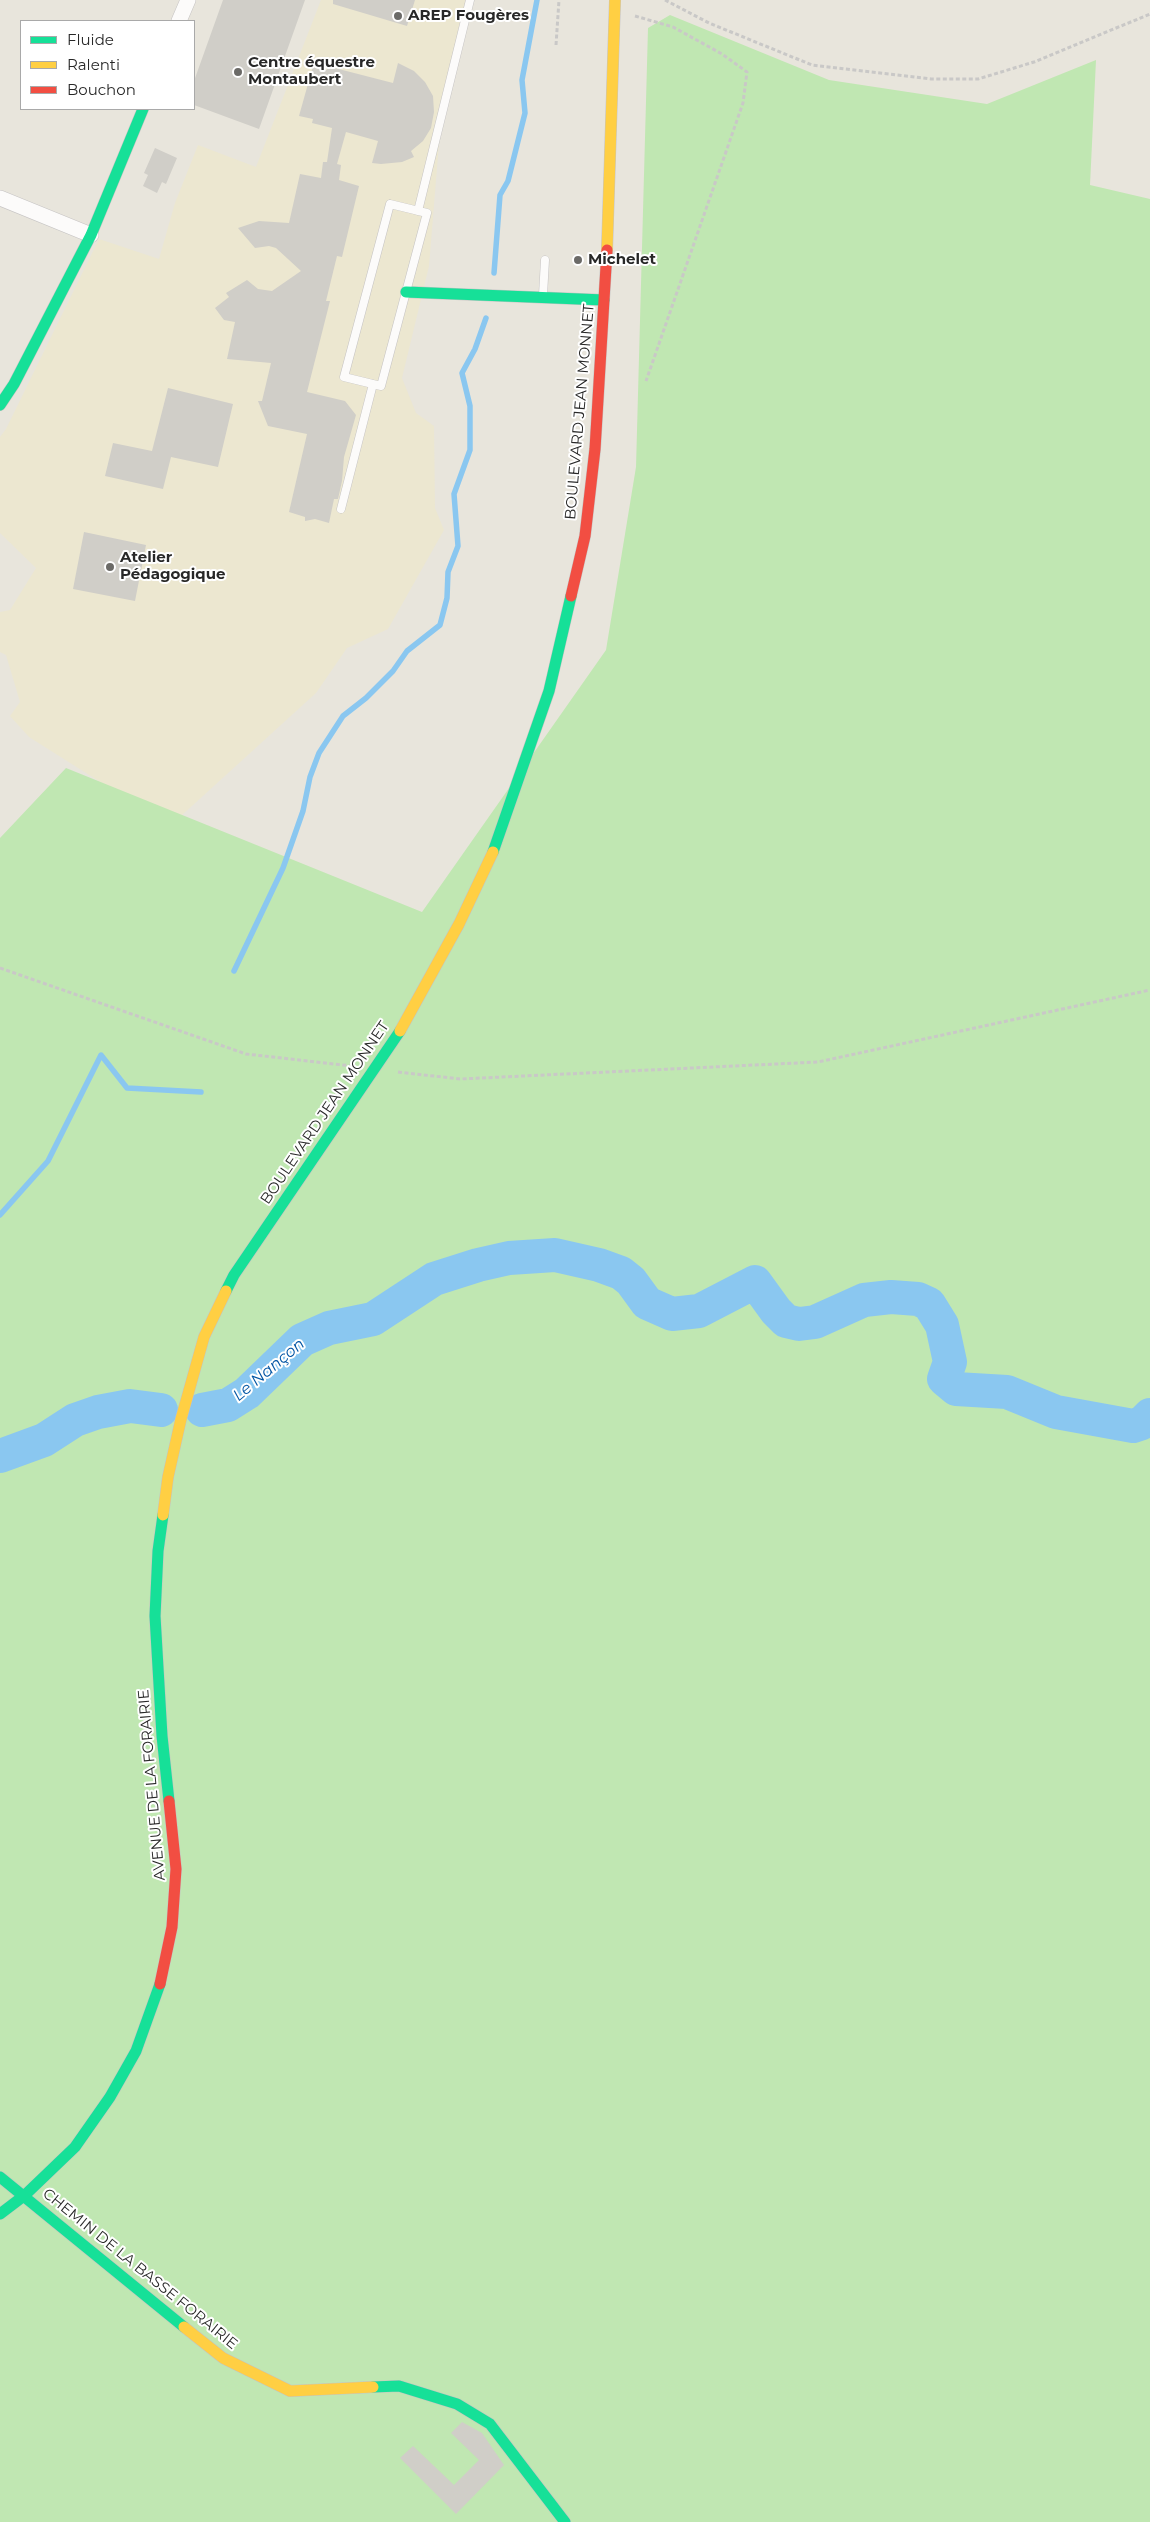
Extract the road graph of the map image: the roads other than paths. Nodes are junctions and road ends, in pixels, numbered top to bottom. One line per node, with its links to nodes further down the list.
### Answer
1 (188, 0): 4 (street)
2 (470, 0): 7 (lane)
3 (615, 5): 12 (main road, BOULEVARD JEAN MONNET)
4 (180, 20)
5 (143, 110): 8 (main road)
6 (0, 198): 8 (street)
7 (418, 211): 10 (lane); 13 (lane)
8 (92, 235): 14 (main road)
9 (545, 260): 11 (lane)
10 (406, 292): 11 (main road); 13 (lane)
11 (543, 296): 12 (main road)
12 (604, 300): 16 (main road, BOULEVARD JEAN MONNET)
13 (373, 384): 15 (lane)
14 (0, 405)
15 (341, 509)
16 (181, 1419): 18 (main road, AVENUE DE LA FORAIRIE)
17 (0, 2177): 18 (main road, CHEMIN DE LA BASSE FORAIRIE)
18 (25, 2195): 19 (main road, AVENUE DE LA FORAIRIE); 20 (main road, CHEMIN DE LA BASSE FORAIRIE)
19 (0, 2214)
20 (565, 2522)

